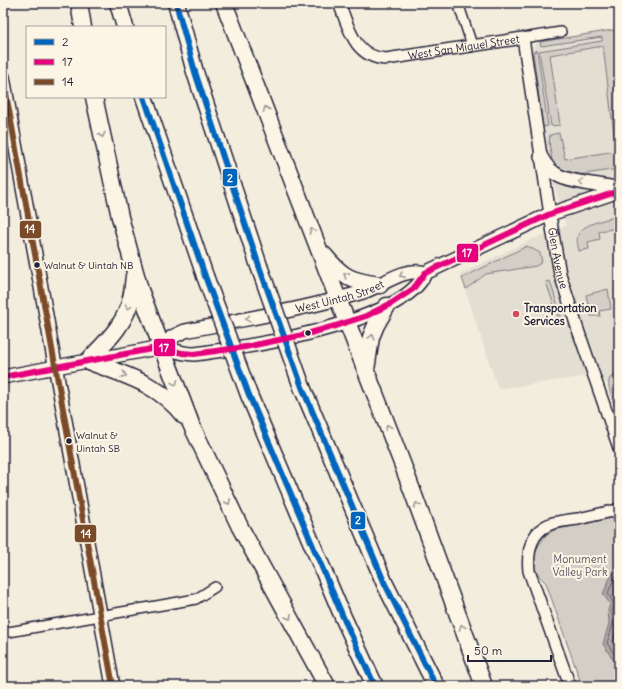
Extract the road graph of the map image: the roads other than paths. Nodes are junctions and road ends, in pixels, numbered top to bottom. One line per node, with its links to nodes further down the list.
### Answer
1 (79, 3): 7 (highway)
2 (118, 3): 8 (highway)
3 (176, 3): 40 (highway, bridge)
4 (224, 3): 19 (highway, one-way to 4)
5 (340, 3): 11 (street, West San Miguel Street)
6 (458, 3): 11 (street)
7 (83, 26)
8 (125, 26)
9 (561, 32): 10 (street, West San Miguel Street)
10 (523, 38): 11 (street, West San Miguel Street); 16 (street, Glen Avenue)
11 (472, 45)
12 (3, 77): 15 (main road)
13 (94, 98): 20 (highway, one-way to 20)
14 (144, 98): 39 (highway, bridge)
15 (7, 117): 28 (main road)
16 (541, 157): 17 (main road, one-way to 16); 18 (street, Glen Avenue)
17 (619, 190): 18 (main road, West Uintah Street)
18 (550, 214): 21 (main road, West Uintah Street); 32 (street, Glen Avenue)
19 (320, 250): 22 (highway, one-way to 19); 23 (highway)
20 (134, 268): 26 (highway); 27 (highway, one-way to 27)
21 (425, 273): 22 (main road, West Uintah Street, one-way to 22); 24 (main road, West Uintah Street)
22 (380, 285): 23 (main road, West Uintah Street)
23 (338, 299): 25 (highway); 26 (main road, West Uintah Street, one-way to 26)
24 (387, 306): 25 (main road, West Uintah Street); 29 (highway, one-way to 24)
25 (347, 323): 26 (main road, West Uintah Street); 29 (highway)
26 (162, 347): 27 (main road, West Uintah Street); 31 (highway, one-way to 31)
27 (88, 361): 28 (main road, West Uintah Street); 31 (highway, one-way to 31)
28 (56, 368): 30 (main road, West Uintah Street); 35 (main road)
29 (366, 372): 41 (highway, one-way to 29)
30 (3, 377)
31 (191, 424): 38 (highway, one-way to 38)
32 (619, 448)
33 (619, 508): 42 (street)
34 (214, 587): 35 (street)
35 (100, 616): 36 (street); 37 (main road)
36 (3, 633)
37 (113, 686)
38 (327, 686)
39 (375, 686)
40 (436, 686)
41 (484, 686)
42 (570, 686)

